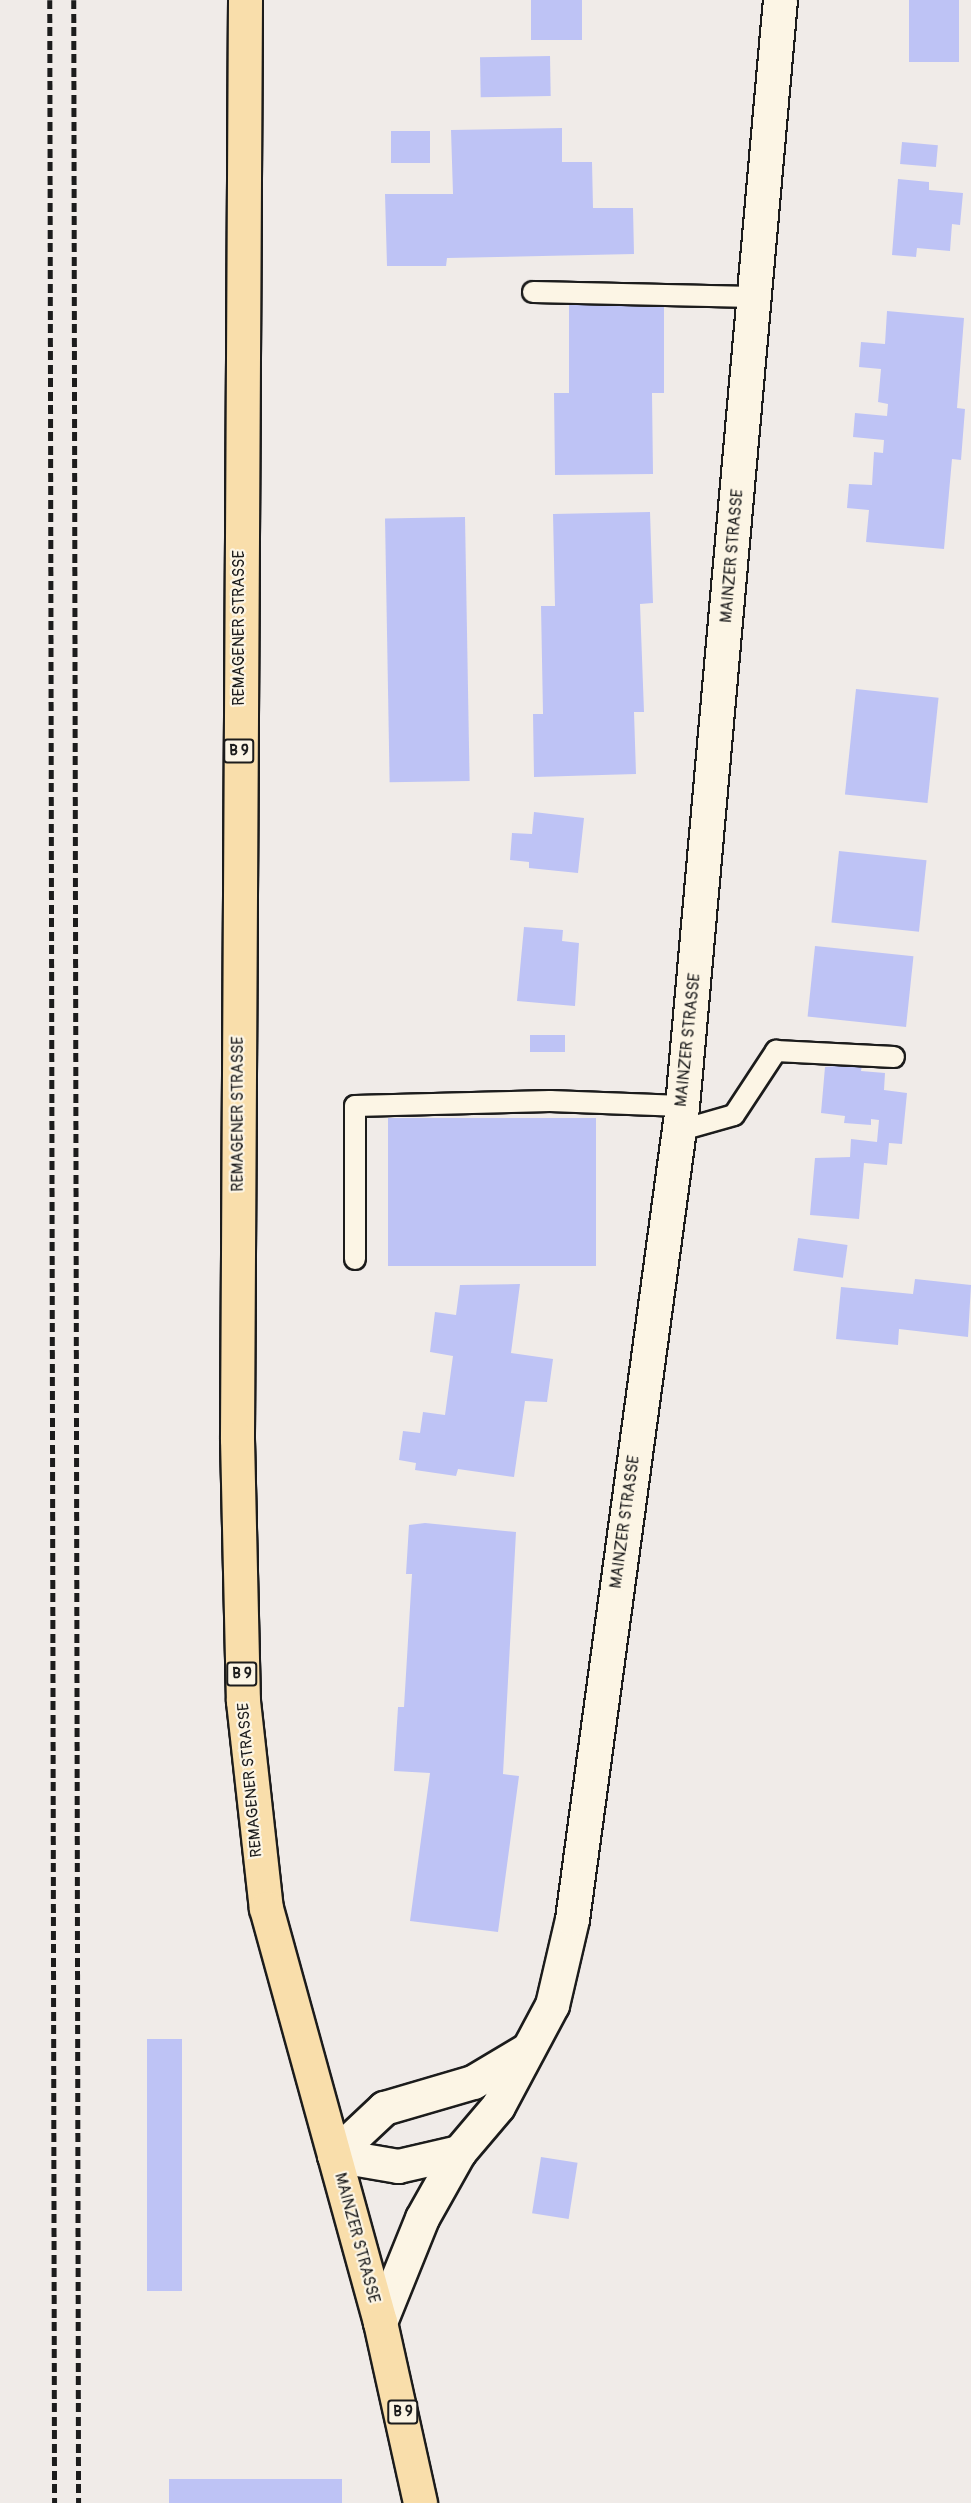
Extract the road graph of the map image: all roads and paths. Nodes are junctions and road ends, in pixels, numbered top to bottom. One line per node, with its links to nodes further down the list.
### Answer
1 (235, 0): 4 (main road, REMAGENER STRASSE / B 9)
2 (245, 0): 4 (main road, REMAGENER STRASSE / B 9)
3 (781, 5): 6 (main road, MAINZER STRASSE)
4 (244, 63): 12 (main road, REMAGENER STRASSE / B 9)
5 (533, 292): 6 (lane)
6 (754, 297): 8 (main road, MAINZER STRASSE)
7 (894, 1057): 8 (lane)
8 (680, 1119): 9 (lane); 10 (main road, MAINZER STRASSE)
9 (355, 1259)
10 (525, 2052): 11 (main road, MAINZER STRASSE); 12 (main road, MAINZER STRASSE)
11 (459, 2152): 12 (main road, MAINZER STRASSE); 13 (main road, MAINZER STRASSE)
12 (334, 2155): 13 (main road, MAINZER STRASSE / B 9)
13 (380, 2322): 14 (main road, MAINZER STRASSE / B 9)
14 (420, 2503)

